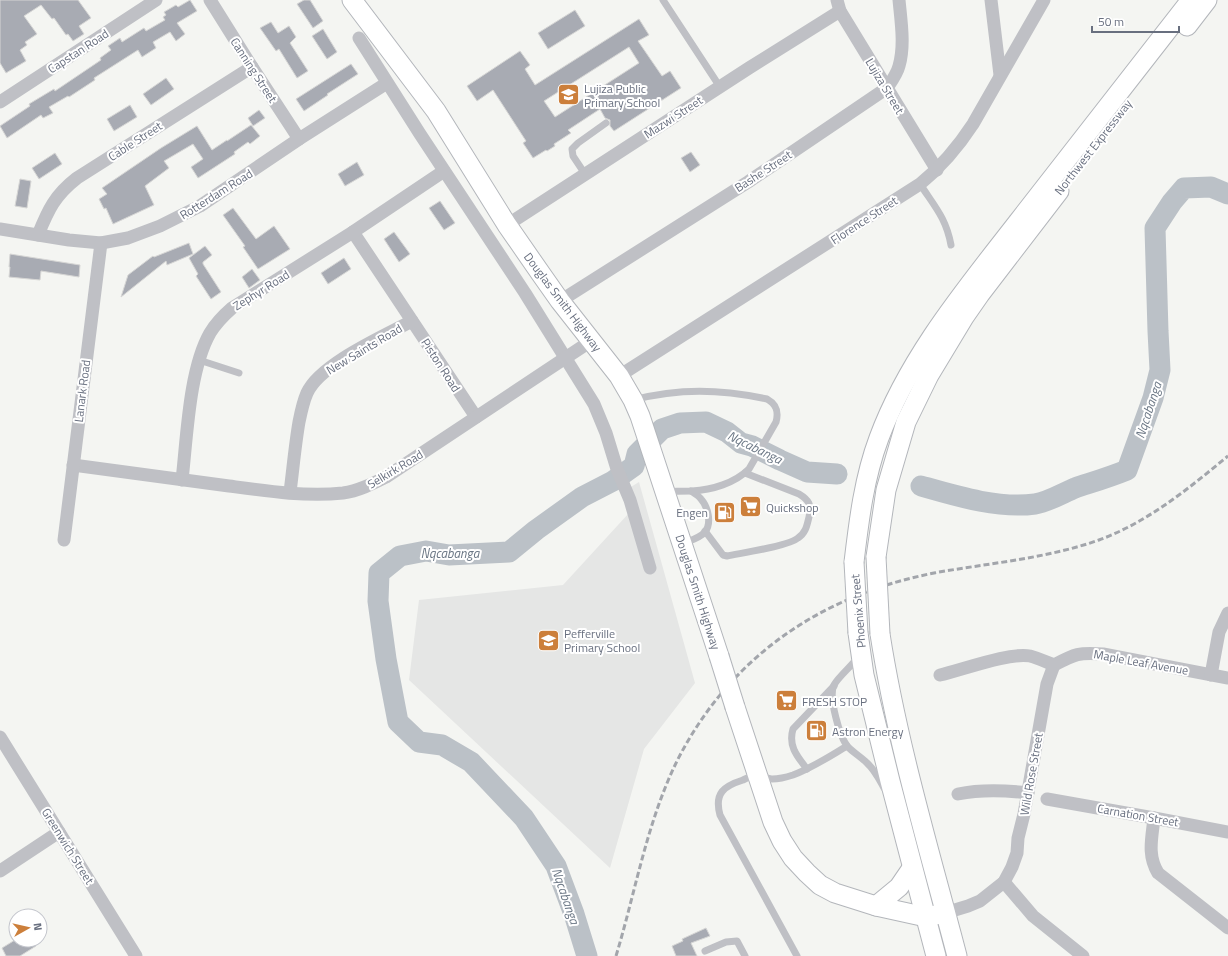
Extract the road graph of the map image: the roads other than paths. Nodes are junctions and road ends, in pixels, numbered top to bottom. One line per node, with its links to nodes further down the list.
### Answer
1 (156, 0): 17 (street, Capstan Road)
2 (210, 0): 12 (street, Canning Street)
3 (352, 0): 24 (main road, Douglas Smith Highway)
4 (662, 0): 15 (lane)
5 (899, 0): 16 (street, Bashe Street)
6 (991, 0): 13 (street)
7 (1044, 0): 13 (street, Florence Street)
8 (1191, 0): 30 (main road, Northwest Expressway)
9 (1207, 0): 30 (main road, Northwest Expressway)
10 (838, 6): 15 (street, Mazwi Street); 16 (street, Lujiza Street)
11 (359, 38): 14 (street)
12 (252, 67): 19 (street, Canning Street); 27 (street, Cable Street)
13 (1000, 75): 21 (street, Florence Street)
14 (387, 83): 19 (street, Rotterdam Road); 20 (street)
15 (720, 87): 22 (street, Mazwi Street)
16 (887, 88): 21 (street, Lujiza Street); 31 (street, Bashe Street)
17 (0, 102)
18 (606, 123): 22 (lane)
19 (300, 139): 28 (street, Rotterdam Road)
20 (444, 170): 26 (street, Zephyr Road); 34 (street)
21 (937, 170): 23 (street, Florence Street)
22 (585, 174): 24 (street, Mazwi Street)
23 (920, 184): 29 (lane); 37 (street, Florence Street)
24 (508, 225): 31 (main road, Douglas Smith Highway)
25 (0, 229): 27 (street, Rotterdam Road)
26 (353, 232): 32 (street, Piston Road); 35 (street, Zephyr Road)
27 (38, 235): 28 (street, Rotterdam Road)
28 (100, 243): 40 (street, Lanark Road)
29 (951, 245)
30 (974, 290): 51 (main road, Phoenix Street, bridge); 72 (main road, Phoenix Street, bridge)
31 (560, 301): 33 (main road, Douglas Smith Highway)
32 (412, 321): 39 (street, Piston Road); 44 (street, New Saints Road)
33 (591, 341): 34 (street, Selkirk Road); 37 (main road, Douglas Smith Highway)
34 (566, 357): 39 (street, Selkirk Road); 49 (street)
35 (199, 360): 36 (lane); 42 (street, Zephyr Road)
36 (239, 373)
37 (619, 376): 38 (main road, Douglas Smith Highway)
38 (633, 400): 41 (lane); 45 (main road, Douglas Smith Highway)
39 (476, 417): 44 (street, Selkirk Road)
40 (72, 465): 42 (street, Selkirk Road); 47 (street, Lanark Road)
41 (747, 471): 43 (lane); 46 (lane)
42 (182, 480): 44 (street, Selkirk Road)
43 (691, 491): 45 (lane); 46 (lane)
44 (290, 492)
45 (665, 492): 48 (main road, Douglas Smith Highway)
46 (705, 531): 48 (lane)
47 (64, 540)
48 (682, 544): 60 (main road, Douglas Smith Highway, bridge)
49 (650, 568)
50 (1228, 613): 54 (street)
51 (861, 654): 56 (lane); 64 (main road, Phoenix Street)
52 (1054, 665): 53 (street); 54 (street, Maple Leaf Avenue); 61 (street, Wild Rose Street)
53 (940, 675)
54 (1211, 675): 55 (street, Maple Leaf Avenue)
55 (1228, 678)
56 (834, 686): 58 (lane); 59 (lane)
57 (0, 736): 66 (street, Greenwich Street)
58 (847, 746): 59 (lane); 64 (lane)
59 (806, 768): 60 (lane)
60 (757, 775): 71 (main road, Douglas Smith Highway); 78 (lane)
61 (1028, 793): 62 (street); 70 (street, Wild Rose Street)
62 (958, 794)
63 (1048, 799): 65 (street, Carnation Street)
64 (897, 811): 68 (main road, Phoenix Street)
65 (1154, 818): 67 (street, Carnation Street); 74 (street)
66 (59, 832): 69 (street); 76 (street, Greenwich Street)
67 (1228, 832)
68 (912, 868): 71 (main road); 73 (main road, Phoenix Street)
69 (0, 870)
70 (1004, 882): 72 (street, Wild Rose Street); 81 (street)
71 (876, 906): 73 (main road, Douglas Smith Highway)
72 (945, 912): 73 (main road, Douglas Smith Highway); 80 (main road, Phoenix Street)
73 (926, 917): 79 (main road, Phoenix Street)
74 (1228, 928)
75 (705, 950): 77 (lane)
76 (136, 956)
77 (745, 956)
78 (797, 956)
79 (936, 956)
80 (957, 956)
81 (1083, 956)

